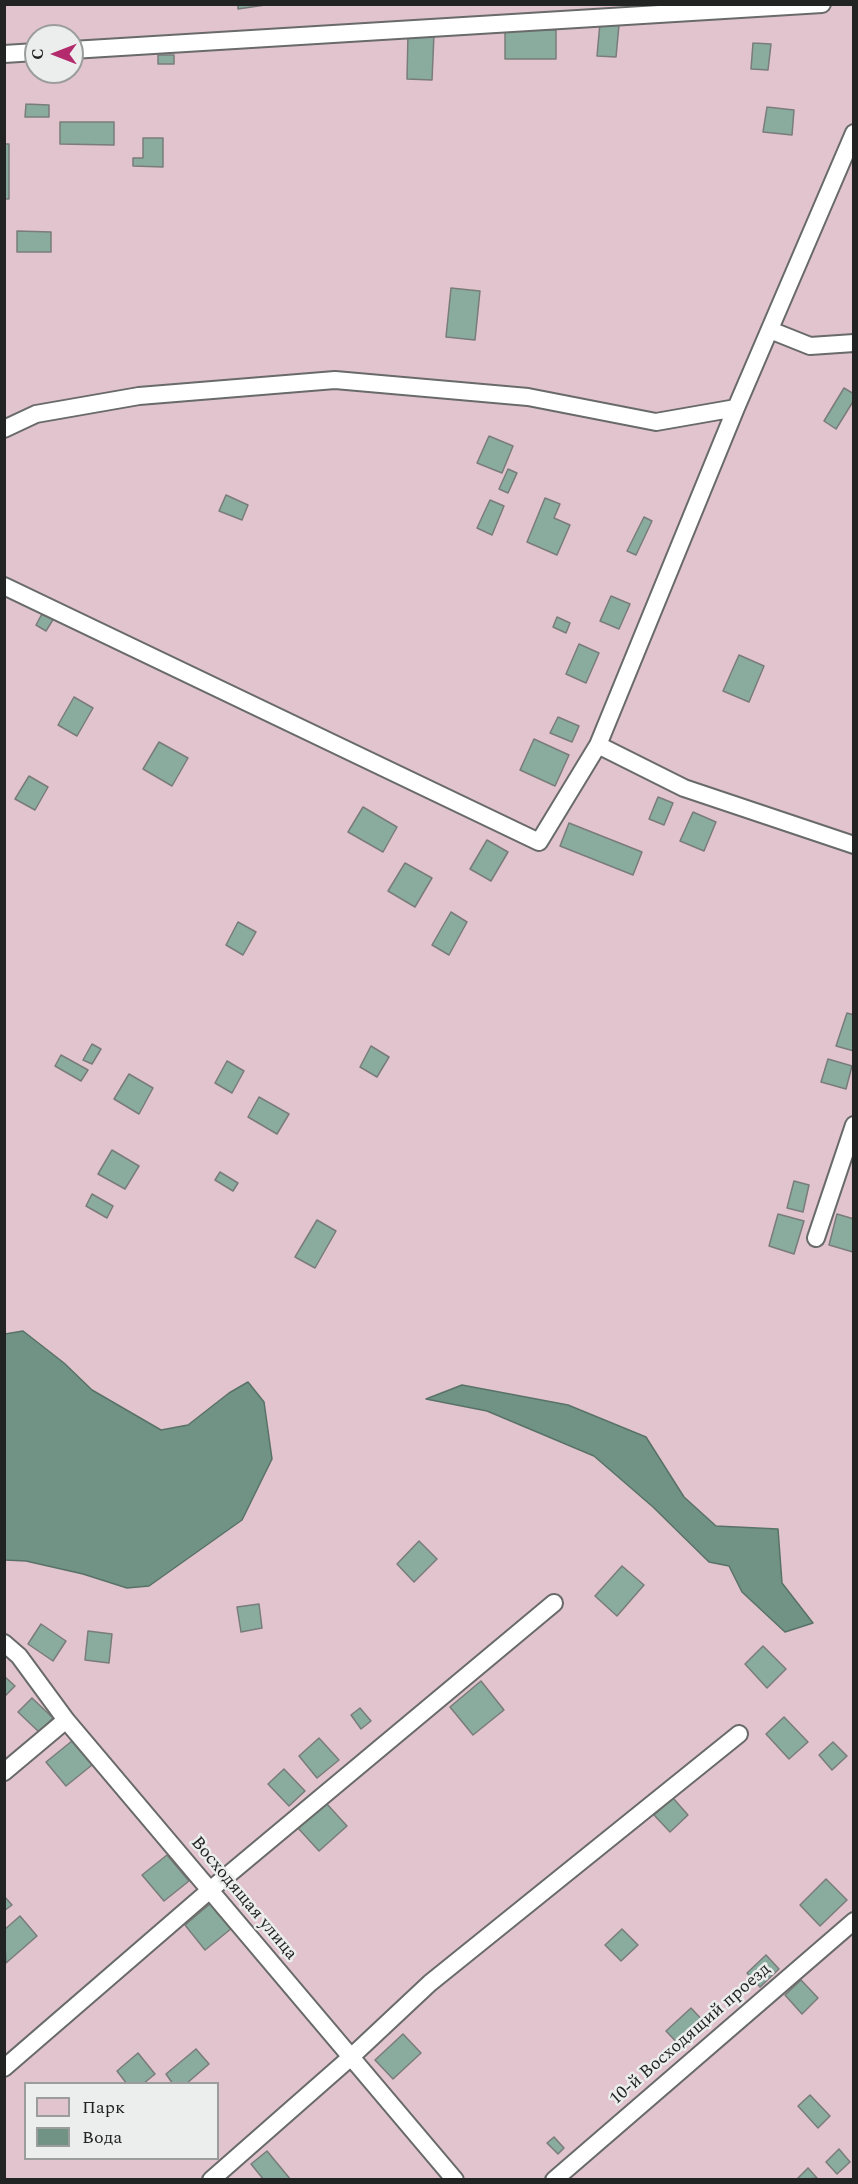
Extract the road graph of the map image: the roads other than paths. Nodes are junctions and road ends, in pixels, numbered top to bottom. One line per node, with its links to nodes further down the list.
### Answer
1 (822, 4): 2 (lane)
2 (84, 49)
3 (24, 53): 4 (lane)
4 (4, 54)
5 (854, 133): 6 (lane)
6 (770, 330): 7 (lane); 8 (lane)
7 (854, 344)
8 (736, 408): 9 (lane); 11 (lane)
9 (4, 429)
10 (4, 586): 11 (lane)
11 (598, 745): 12 (lane)
12 (854, 845)
13 (854, 1125): 14 (lane)
14 (816, 1238)
15 (554, 1603): 20 (lane)
16 (4, 1643): 17 (lane, Восходящая улица)
17 (66, 1720): 19 (lane); 20 (lane, Восходящая улица)
18 (739, 1734): 22 (lane)
19 (4, 1772)
20 (210, 1890): 22 (lane, Восходящая улица); 23 (lane)
21 (854, 1921): 26 (lane, 10-й Восходящий проезд)
22 (351, 2057): 24 (lane); 25 (lane, Восходящая улица)
23 (4, 2068)
24 (211, 2180)
25 (455, 2180)
26 (554, 2180)

